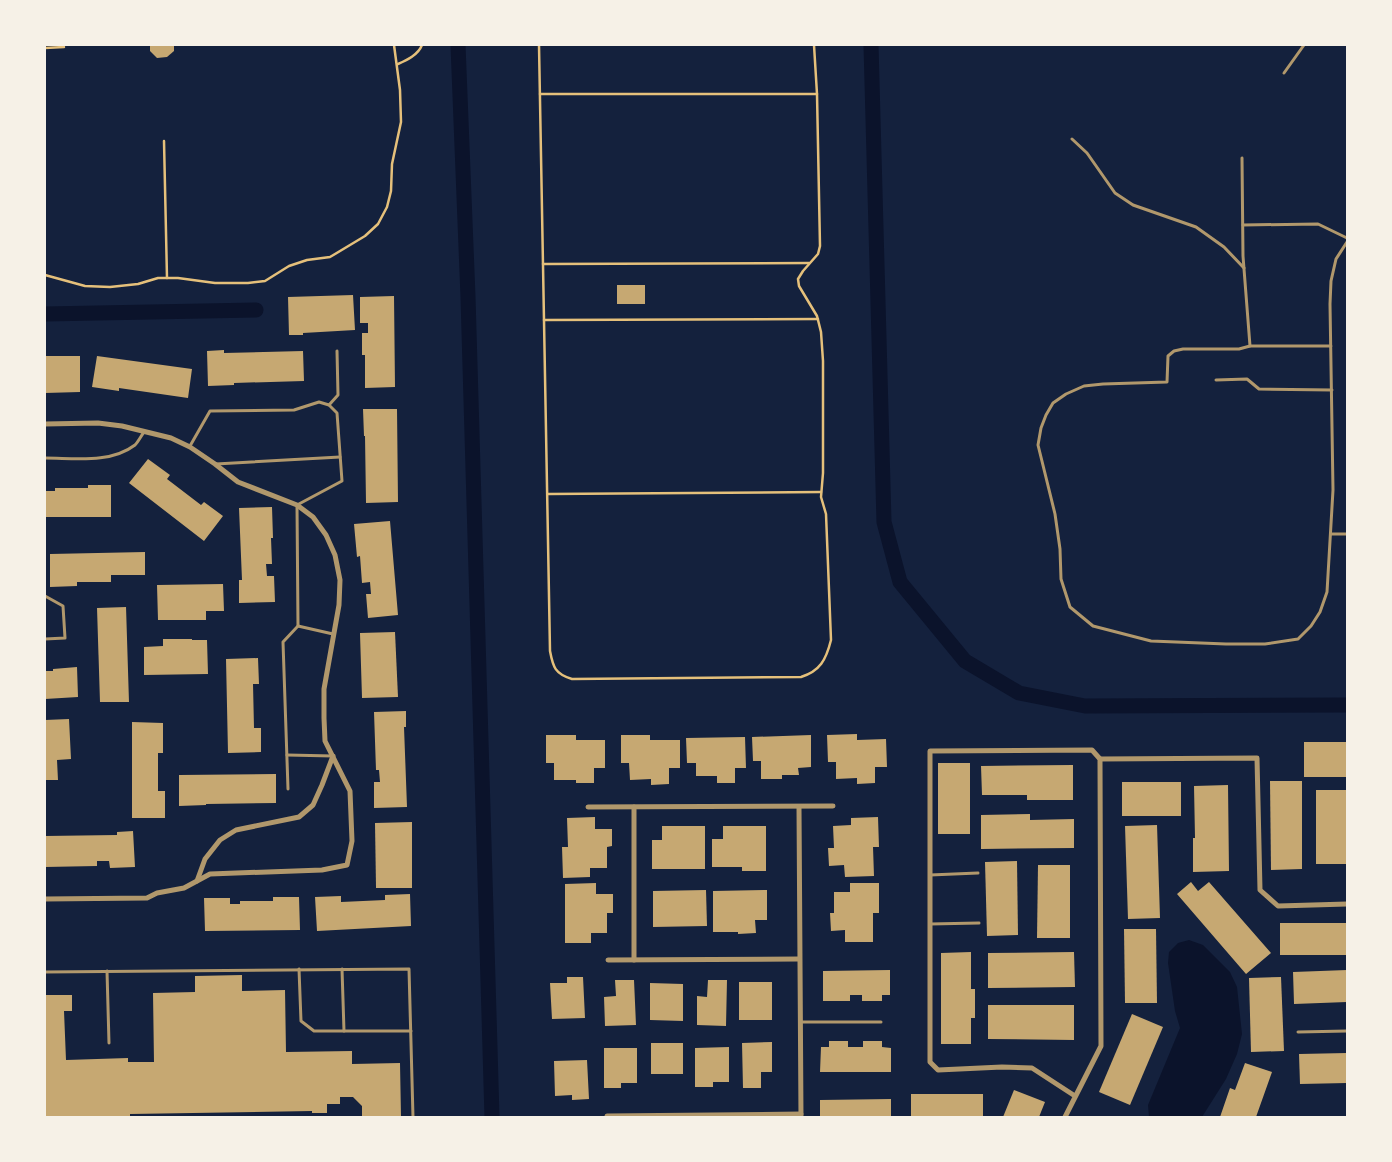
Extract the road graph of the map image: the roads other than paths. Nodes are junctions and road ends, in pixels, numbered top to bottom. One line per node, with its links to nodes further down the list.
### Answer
1 (1304, 45): 2 (lane)
2 (1284, 73)
3 (1072, 139): 8 (lane)
4 (1242, 158): 5 (lane)
5 (1243, 225): 6 (lane); 8 (lane)
6 (1347, 238)
7 (1347, 242): 10 (lane)
8 (1244, 268): 9 (lane)
9 (1250, 346): 10 (lane); 22 (lane)
10 (1331, 346): 13 (lane)
11 (337, 351): 14 (lane)
12 (1216, 380): 13 (lane)
13 (1332, 390): 22 (lane)
14 (329, 405): 17 (lane); 18 (lane)
15 (45, 424): 16 (street)
16 (144, 432): 17 (street); 19 (lane)
17 (190, 447): 20 (street)
18 (340, 457): 20 (lane); 21 (lane)
19 (45, 458)
20 (215, 464): 21 (street)
21 (297, 505): 25 (lane); 26 (street)
22 (1331, 534): 23 (lane)
23 (1347, 534)
24 (45, 596): 27 (lane)
25 (298, 626): 26 (lane); 28 (lane)
26 (334, 634): 29 (street)
27 (45, 638)
28 (287, 756): 29 (lane); 31 (lane)
29 (333, 756): 38 (street); 38 (street)
30 (1100, 759): 37 (street); 40 (street); 57 (street)
31 (288, 789)
32 (833, 806): 35 (street)
33 (588, 807): 34 (street)
34 (634, 807): 35 (street); 45 (street)
35 (799, 807): 43 (street)
36 (978, 873): 37 (lane)
37 (930, 875): 42 (street)
38 (197, 881): 39 (street)
39 (45, 899)
40 (1347, 904)
41 (979, 923): 42 (lane)
42 (930, 924): 57 (street)
43 (799, 959): 45 (street); 50 (street)
44 (608, 960): 45 (street)
45 (634, 960)
46 (299, 969): 47 (lane); 48 (lane); 52 (lane)
47 (342, 969): 52 (lane); 53 (lane)
48 (107, 971): 49 (lane); 56 (lane)
49 (45, 972)
50 (800, 1022): 51 (lane); 60 (street)
51 (881, 1022)
52 (344, 1031): 53 (lane)
53 (411, 1031): 61 (lane)
54 (1347, 1031): 55 (lane)
55 (1298, 1032)
56 (109, 1044)
57 (1076, 1096): 62 (street)
58 (607, 1116): 59 (street)
59 (630, 1116): 60 (street)
60 (801, 1116)
61 (413, 1117)
62 (1064, 1117)

